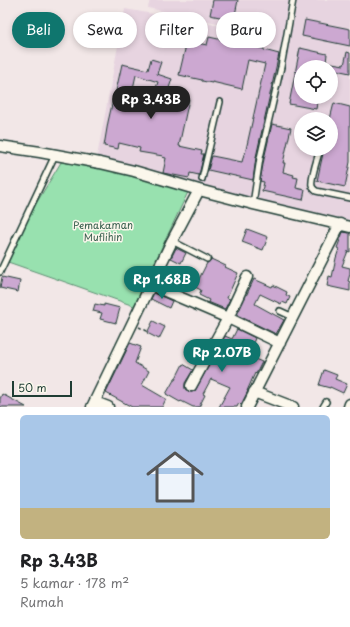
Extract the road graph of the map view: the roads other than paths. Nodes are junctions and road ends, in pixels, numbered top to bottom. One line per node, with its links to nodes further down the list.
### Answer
1 (293, 0): 8 (lane)
2 (220, 102): 6 (lane)
3 (0, 146): 4 (street)
4 (55, 154): 6 (street); 13 (lane)
5 (318, 156): 7 (lane)
6 (201, 184): 8 (street); 10 (street)
7 (350, 198)
8 (253, 204): 9 (street)
9 (345, 226): 18 (street)
10 (172, 241): 11 (lane); 12 (street)
11 (206, 259)
12 (159, 269): 15 (lane); 16 (street)
13 (0, 272)
14 (247, 277): 19 (street)
15 (183, 280)
16 (151, 285): 19 (street); 24 (street)
17 (280, 311): 18 (lane)
18 (293, 317): 20 (street)
19 (228, 318): 20 (street); 21 (street)
20 (280, 343): 22 (street)
21 (191, 386)
22 (254, 392): 27 (street); 28 (street)
23 (326, 402): 29 (lane)
24 (94, 404): 26 (street)
25 (350, 404): 30 (street)
26 (108, 407)
27 (247, 407)
28 (293, 407)
29 (323, 407)
30 (349, 407)

